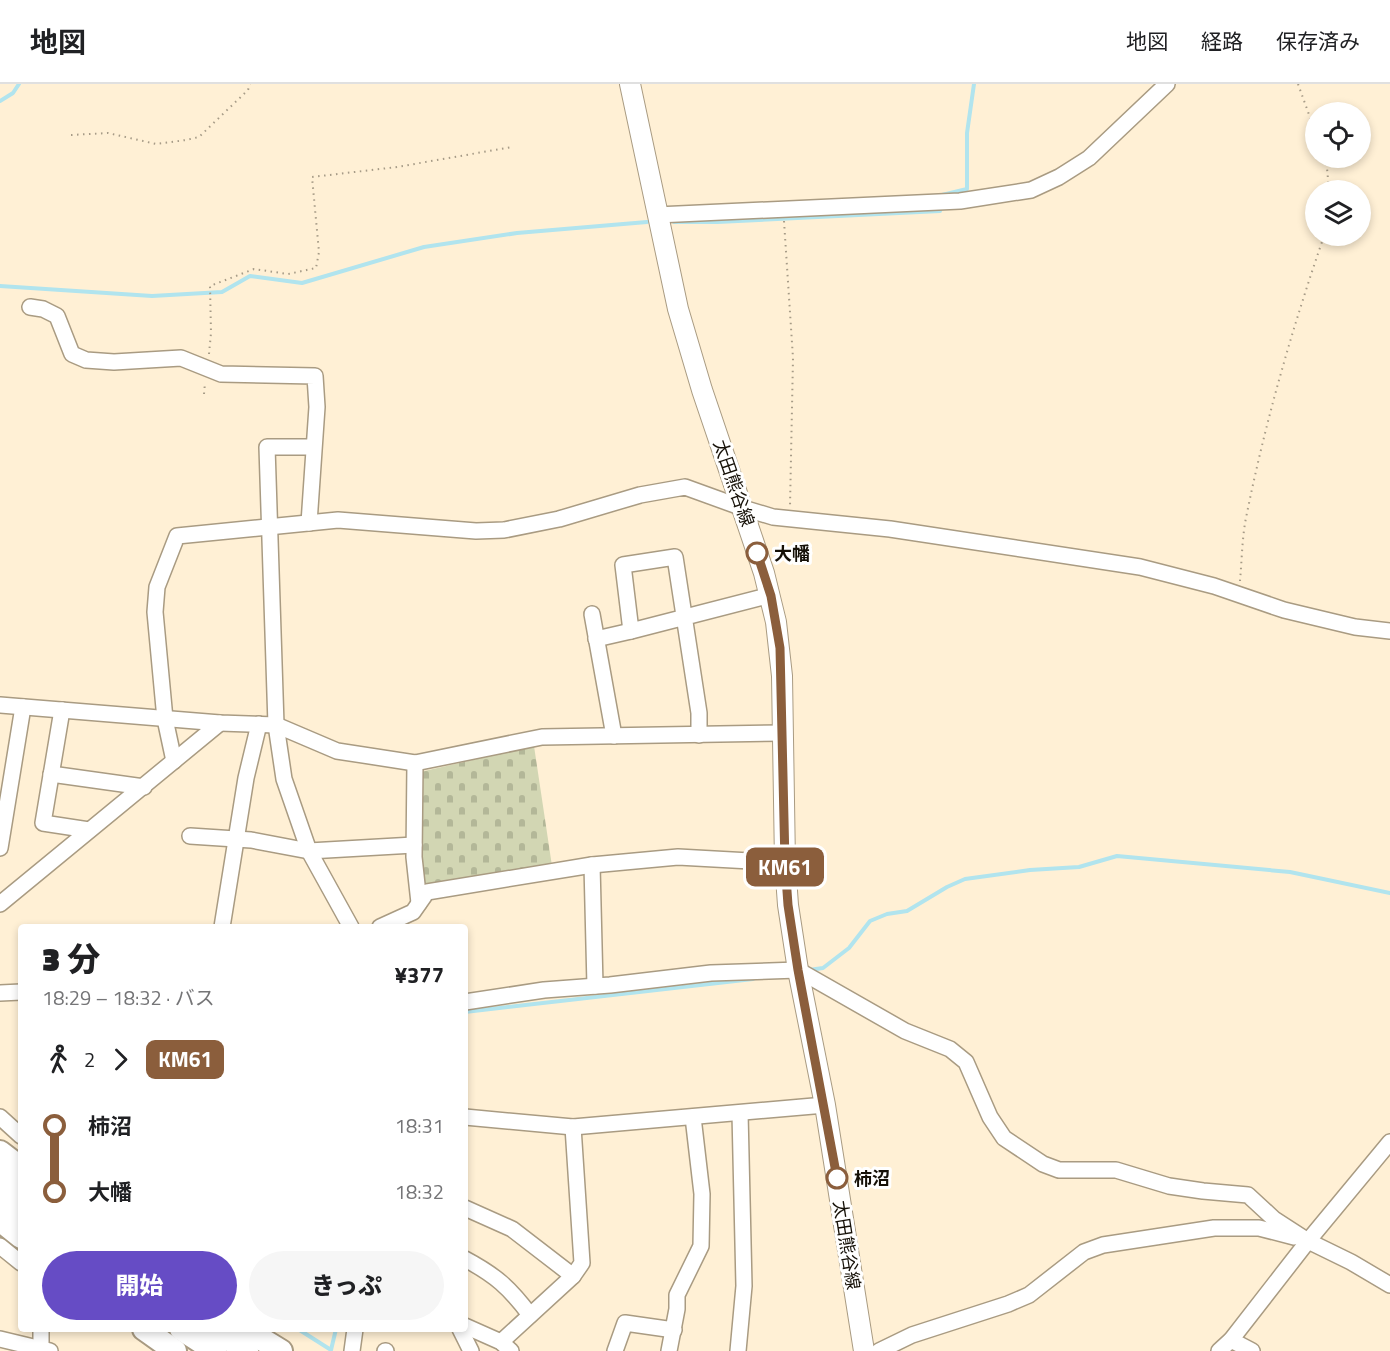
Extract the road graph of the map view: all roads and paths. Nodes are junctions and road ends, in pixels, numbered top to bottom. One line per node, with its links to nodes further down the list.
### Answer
1 (250, 84): 6 (path)
2 (630, 84): 9 (main road, 太田熊谷線)
3 (1167, 84): 8 (street)
4 (1298, 84): 5 (path)
5 (1305, 103)
6 (71, 135)
7 (512, 147): 12 (path)
8 (784, 209): 9 (street); 16 (path)
9 (657, 215): 15 (main road, 太田熊谷線)
10 (1321, 246): 20 (path)
11 (30, 308): 12 (street)
12 (207, 367): 13 (path); 14 (street)
13 (204, 394)
14 (313, 447): 17 (street); 18 (street)
15 (743, 508): 16 (street); 17 (street); 19 (main road, 太田熊谷線)
16 (790, 519): 20 (street)
17 (309, 523): 18 (street)
18 (271, 526): 29 (street); 32 (street)
19 (771, 596): 22 (street); 33 (main road, 太田熊谷線)
20 (1239, 596): 23 (street)
21 (592, 614): 25 (street)
22 (684, 618): 24 (street); 24 (street); 34 (street)
23 (1390, 631)
24 (631, 632): 25 (street)
25 (596, 639): 35 (street)
26 (0, 705): 27 (street)
27 (23, 707): 28 (street); 40 (street)
28 (62, 710): 29 (street); 38 (street)
29 (165, 719): 30 (street); 36 (street)
30 (220, 723): 31 (street); 36 (street)
31 (259, 724): 32 (street); 43 (street)
32 (276, 725): 37 (street); 46 (street)
33 (783, 734): 34 (street); 47 (main road, 太田熊谷線)
34 (699, 735): 35 (street)
35 (614, 736): 37 (street)
36 (174, 761): 39 (street)
37 (415, 763): 44 (street)
38 (51, 774): 39 (street); 41 (street)
39 (144, 787): 41 (street)
40 (5, 789): 45 (street)
41 (89, 830): 50 (street)
42 (190, 836): 43 (street)
43 (237, 839): 46 (street); 51 (street)
44 (414, 845): 46 (street); 49 (street)
45 (0, 848)
46 (309, 851): 52 (street)
47 (785, 863): 48 (street); 54 (main road, 太田熊谷線)
48 (592, 865): 49 (street); 55 (street)
49 (419, 903): 53 (street)
50 (0, 904)
51 (223, 924)
52 (349, 924)
53 (387, 924)
54 (798, 970): 55 (street); 59 (main road, 太田熊谷線); 76 (street)
55 (595, 986): 58 (street)
56 (18, 992): 57 (street)
57 (0, 993)
58 (468, 1002)
59 (825, 1105): 60 (street); 106 (main road, 太田熊谷線)
60 (740, 1113): 63 (street); 105 (street)
61 (468, 1116): 64 (street)
62 (0, 1117): 65 (street)
63 (693, 1117): 64 (street); 84 (street)
64 (573, 1127): 80 (street)
65 (18, 1133)
66 (1390, 1142): 76 (street)
67 (0, 1152): 68 (highway)
68 (18, 1166)
69 (0, 1175): 70 (highway)
70 (18, 1189)
71 (0, 1198): 73 (highway)
72 (468, 1209): 80 (street)
73 (18, 1212)
74 (0, 1220): 75 (highway)
75 (18, 1235)
76 (1308, 1241): 81 (street); 94 (street); 107 (street)
77 (0, 1246): 78 (street)
78 (18, 1261)
79 (468, 1261): 82 (street)
80 (573, 1276): 82 (street)
81 (1390, 1285)
82 (530, 1315): 95 (street)
83 (468, 1327): 95 (street)
84 (674, 1330): 103 (street); 104 (street)
85 (41, 1332): 96 (street)
86 (148, 1332): 97 (highway)
87 (186, 1332): 98 (highway)
88 (218, 1332): 99 (highway)
89 (250, 1332): 100 (highway)
90 (271, 1332): 100 (street)
91 (355, 1332): 101 (street)
92 (462, 1332): 102 (street)
93 (0, 1339): 96 (street)
94 (1231, 1340): 108 (street); 109 (street)
95 (506, 1346)
96 (44, 1350)
97 (175, 1351)
98 (215, 1351)
99 (247, 1351)
100 (282, 1351)
101 (352, 1351)
102 (471, 1351)
103 (615, 1351)
104 (669, 1351)
105 (738, 1351)
106 (864, 1351)
107 (879, 1351)
108 (1219, 1351)
109 (1252, 1351)

